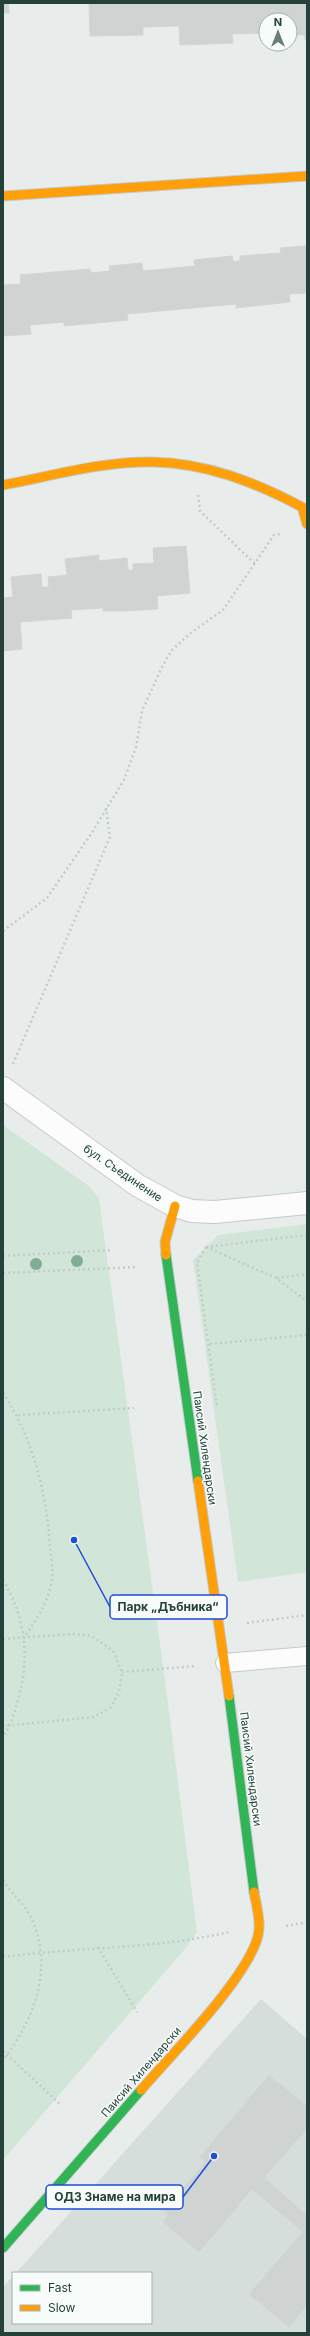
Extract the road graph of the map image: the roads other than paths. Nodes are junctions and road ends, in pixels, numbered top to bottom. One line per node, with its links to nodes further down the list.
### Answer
1 (307, 176): 2 (street)
2 (3, 196)
3 (3, 485): 4 (street)
4 (307, 524)
5 (3, 1088): 7 (street, бул. Съединение)
6 (307, 1203): 7 (street, бул. Съединение)
7 (175, 1206): 9 (street, Паисий Хилендарски)
8 (307, 1656): 9 (lane)
9 (225, 1663): 10 (street, Паисий Хилендарски)
10 (3, 2248)

